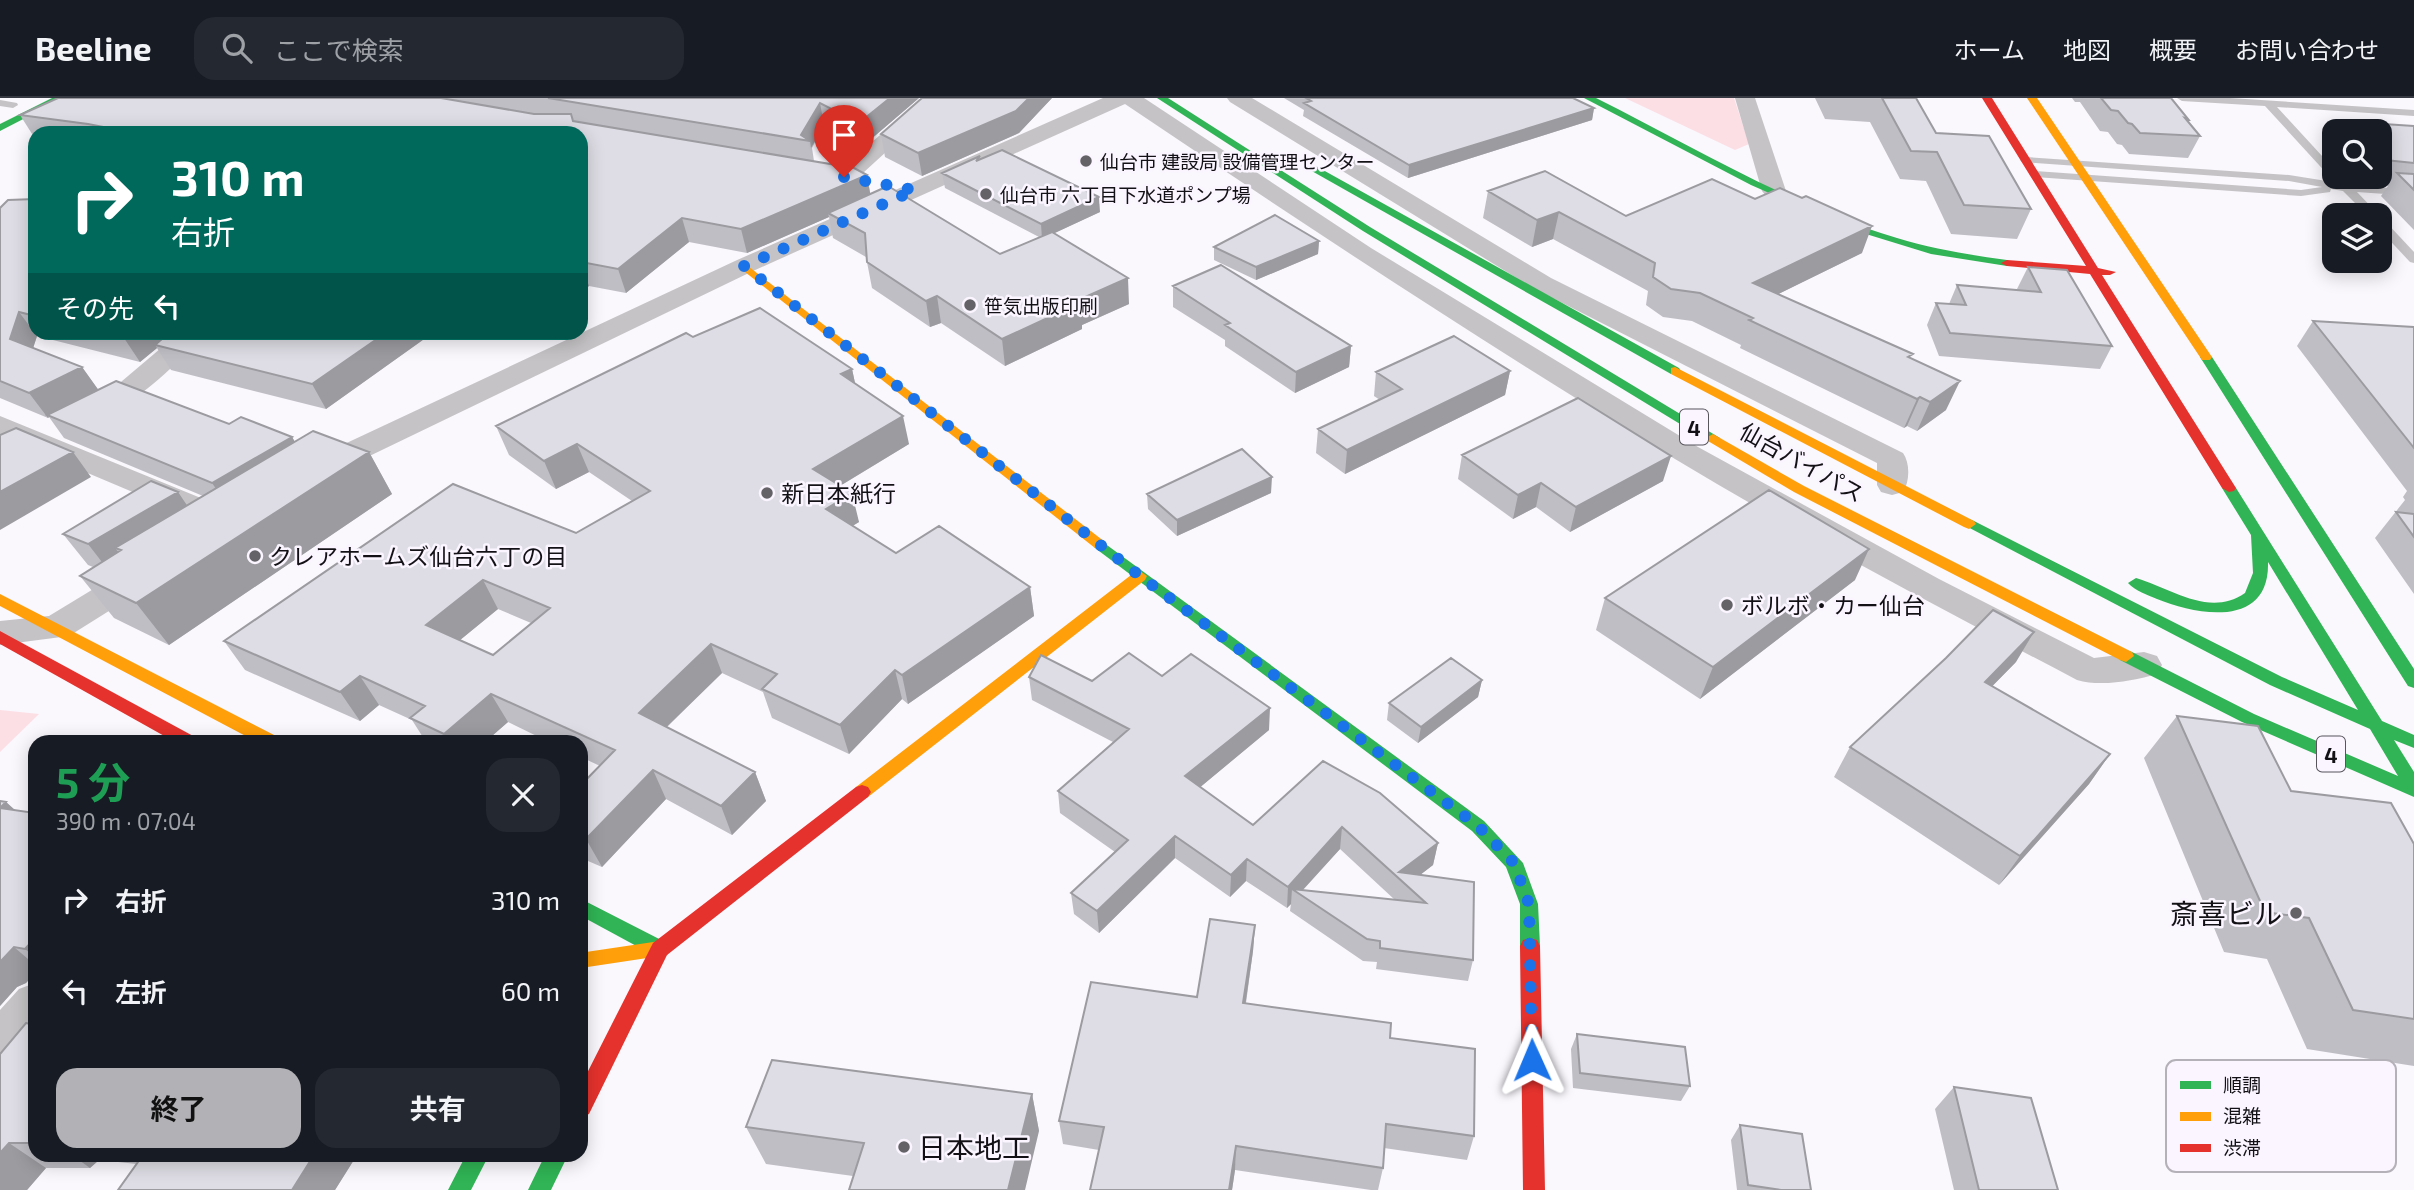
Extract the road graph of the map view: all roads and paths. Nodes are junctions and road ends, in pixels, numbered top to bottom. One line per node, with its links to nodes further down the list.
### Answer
1 (59, 98): 14 (main road)
2 (935, 98): 20 (street)
3 (1121, 98): 24 (street)
4 (1130, 98): 51 (street)
5 (1162, 98): 51 (main road, 仙台バイパス / 4)
6 (1237, 98): 40 (street)
7 (1589, 98): 25 (main road)
8 (1745, 98): 25 (street)
9 (1987, 98): 17 (main road)
10 (2032, 98): 18 (main road)
11 (2182, 98): 12 (lane)
12 (2268, 104): 13 (lane); 16 (lane)
13 (2414, 113)
14 (0, 128)
15 (1299, 158): 40 (main road, 仙台バイパス / 4)
16 (2322, 162)
17 (2031, 167): 18 (lane); 31 (main road)
18 (2081, 170): 21 (lane); 32 (main road)
19 (817, 173): 20 (street)
20 (844, 177): 24 (street)
21 (2338, 189)
22 (2348, 189): 27 (lane)
23 (2364, 189): 26 (lane)
24 (915, 190): 30 (street)
25 (1774, 191): 31 (main road)
26 (2414, 192)
27 (2361, 203)
28 (2392, 236): 29 (lane)
29 (2414, 259)
30 (744, 266): 33 (street); 47 (main road)
31 (2092, 271): 32 (main road); 44 (main road)
32 (2151, 275): 52 (main road)
33 (588, 339)
34 (188, 340): 37 (street)
35 (586, 340): 39 (street)
36 (0, 425): 37 (street)
37 (34, 438): 38 (street); 42 (street)
38 (0, 456)
39 (300, 479)
40 (1892, 485): 41 (main road, 仙台バイパス / 4)
41 (1942, 510): 43 (main road); 53 (main road, 仙台バイパス / 4)
42 (230, 521)
43 (2010, 525)
44 (2257, 537): 46 (main road); 53 (main road)
45 (161, 564): 49 (street)
46 (2119, 575)
47 (1140, 576): 59 (main road); 68 (main road)
48 (0, 599): 49 (main road)
49 (57, 628): 50 (street); 55 (main road)
50 (0, 635): 54 (main road)
51 (2144, 666): 57 (main road, 仙台バイパス / 4)
52 (2414, 681)
53 (2373, 724): 56 (main road, 仙台バイパス / 4); 57 (main road)
54 (177, 735)
55 (259, 735)
56 (2414, 742)
57 (2414, 789)
58 (588, 911): 59 (main road)
59 (660, 949): 60 (main road); 63 (main road)
60 (588, 961)
61 (28, 1011): 62 (street)
62 (0, 1043)
63 (588, 1093)
64 (474, 1162): 66 (main road)
65 (552, 1162): 67 (main road)
66 (459, 1190)
67 (538, 1190)
68 (1534, 1190)

